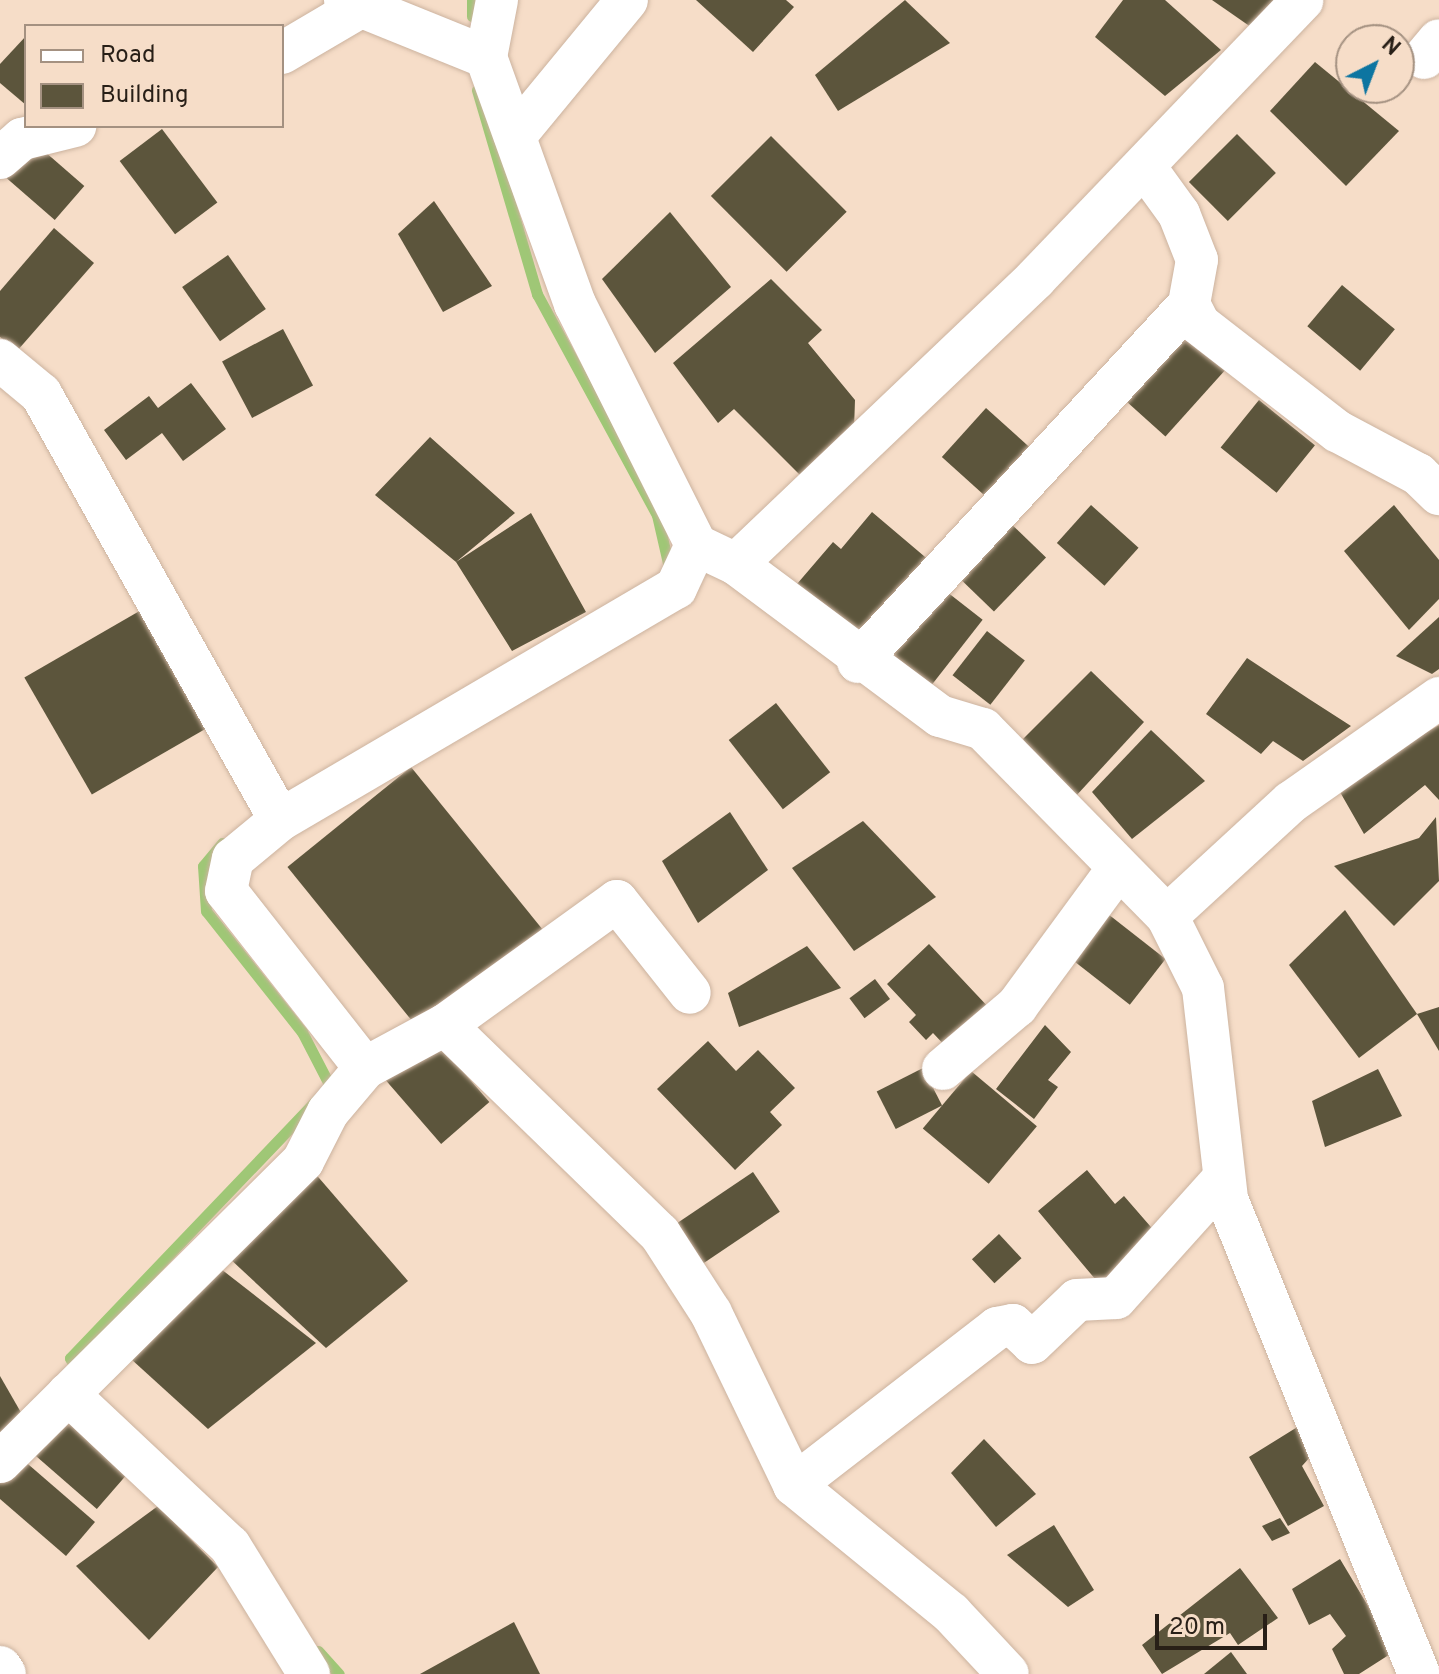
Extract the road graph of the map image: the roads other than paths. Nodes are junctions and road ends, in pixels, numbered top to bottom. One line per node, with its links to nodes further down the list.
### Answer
1 (497, 0): 6 (street)
2 (627, 0): 8 (street)
3 (1303, 0): 10 (street)
4 (352, 4): 5 (street); 6 (street)
5 (284, 52)
6 (486, 57): 8 (street)
7 (67, 128): 9 (street)
8 (515, 136): 14 (street)
9 (0, 158)
10 (1145, 167): 11 (street); 15 (street)
11 (1189, 304): 13 (street); 16 (street)
12 (0, 360): 18 (street)
13 (1439, 494)
14 (696, 545): 15 (street); 18 (street)
15 (736, 564): 16 (street)
16 (858, 662): 19 (street)
17 (1439, 698): 20 (street)
18 (280, 820): 23 (street)
19 (1116, 871): 20 (street); 24 (street)
20 (1167, 916): 25 (street)
21 (690, 993): 22 (street)
22 (445, 1025): 23 (street); 28 (street)
23 (365, 1068): 26 (street)
24 (943, 1069)
25 (1224, 1178): 28 (street); 33 (street)
26 (70, 1393): 27 (street); 31 (street)
27 (0, 1462)
28 (794, 1485): 32 (street)
29 (0, 1668): 30 (main road)
30 (4, 1674)
31 (309, 1674)
32 (1008, 1674)
33 (1419, 1674)

